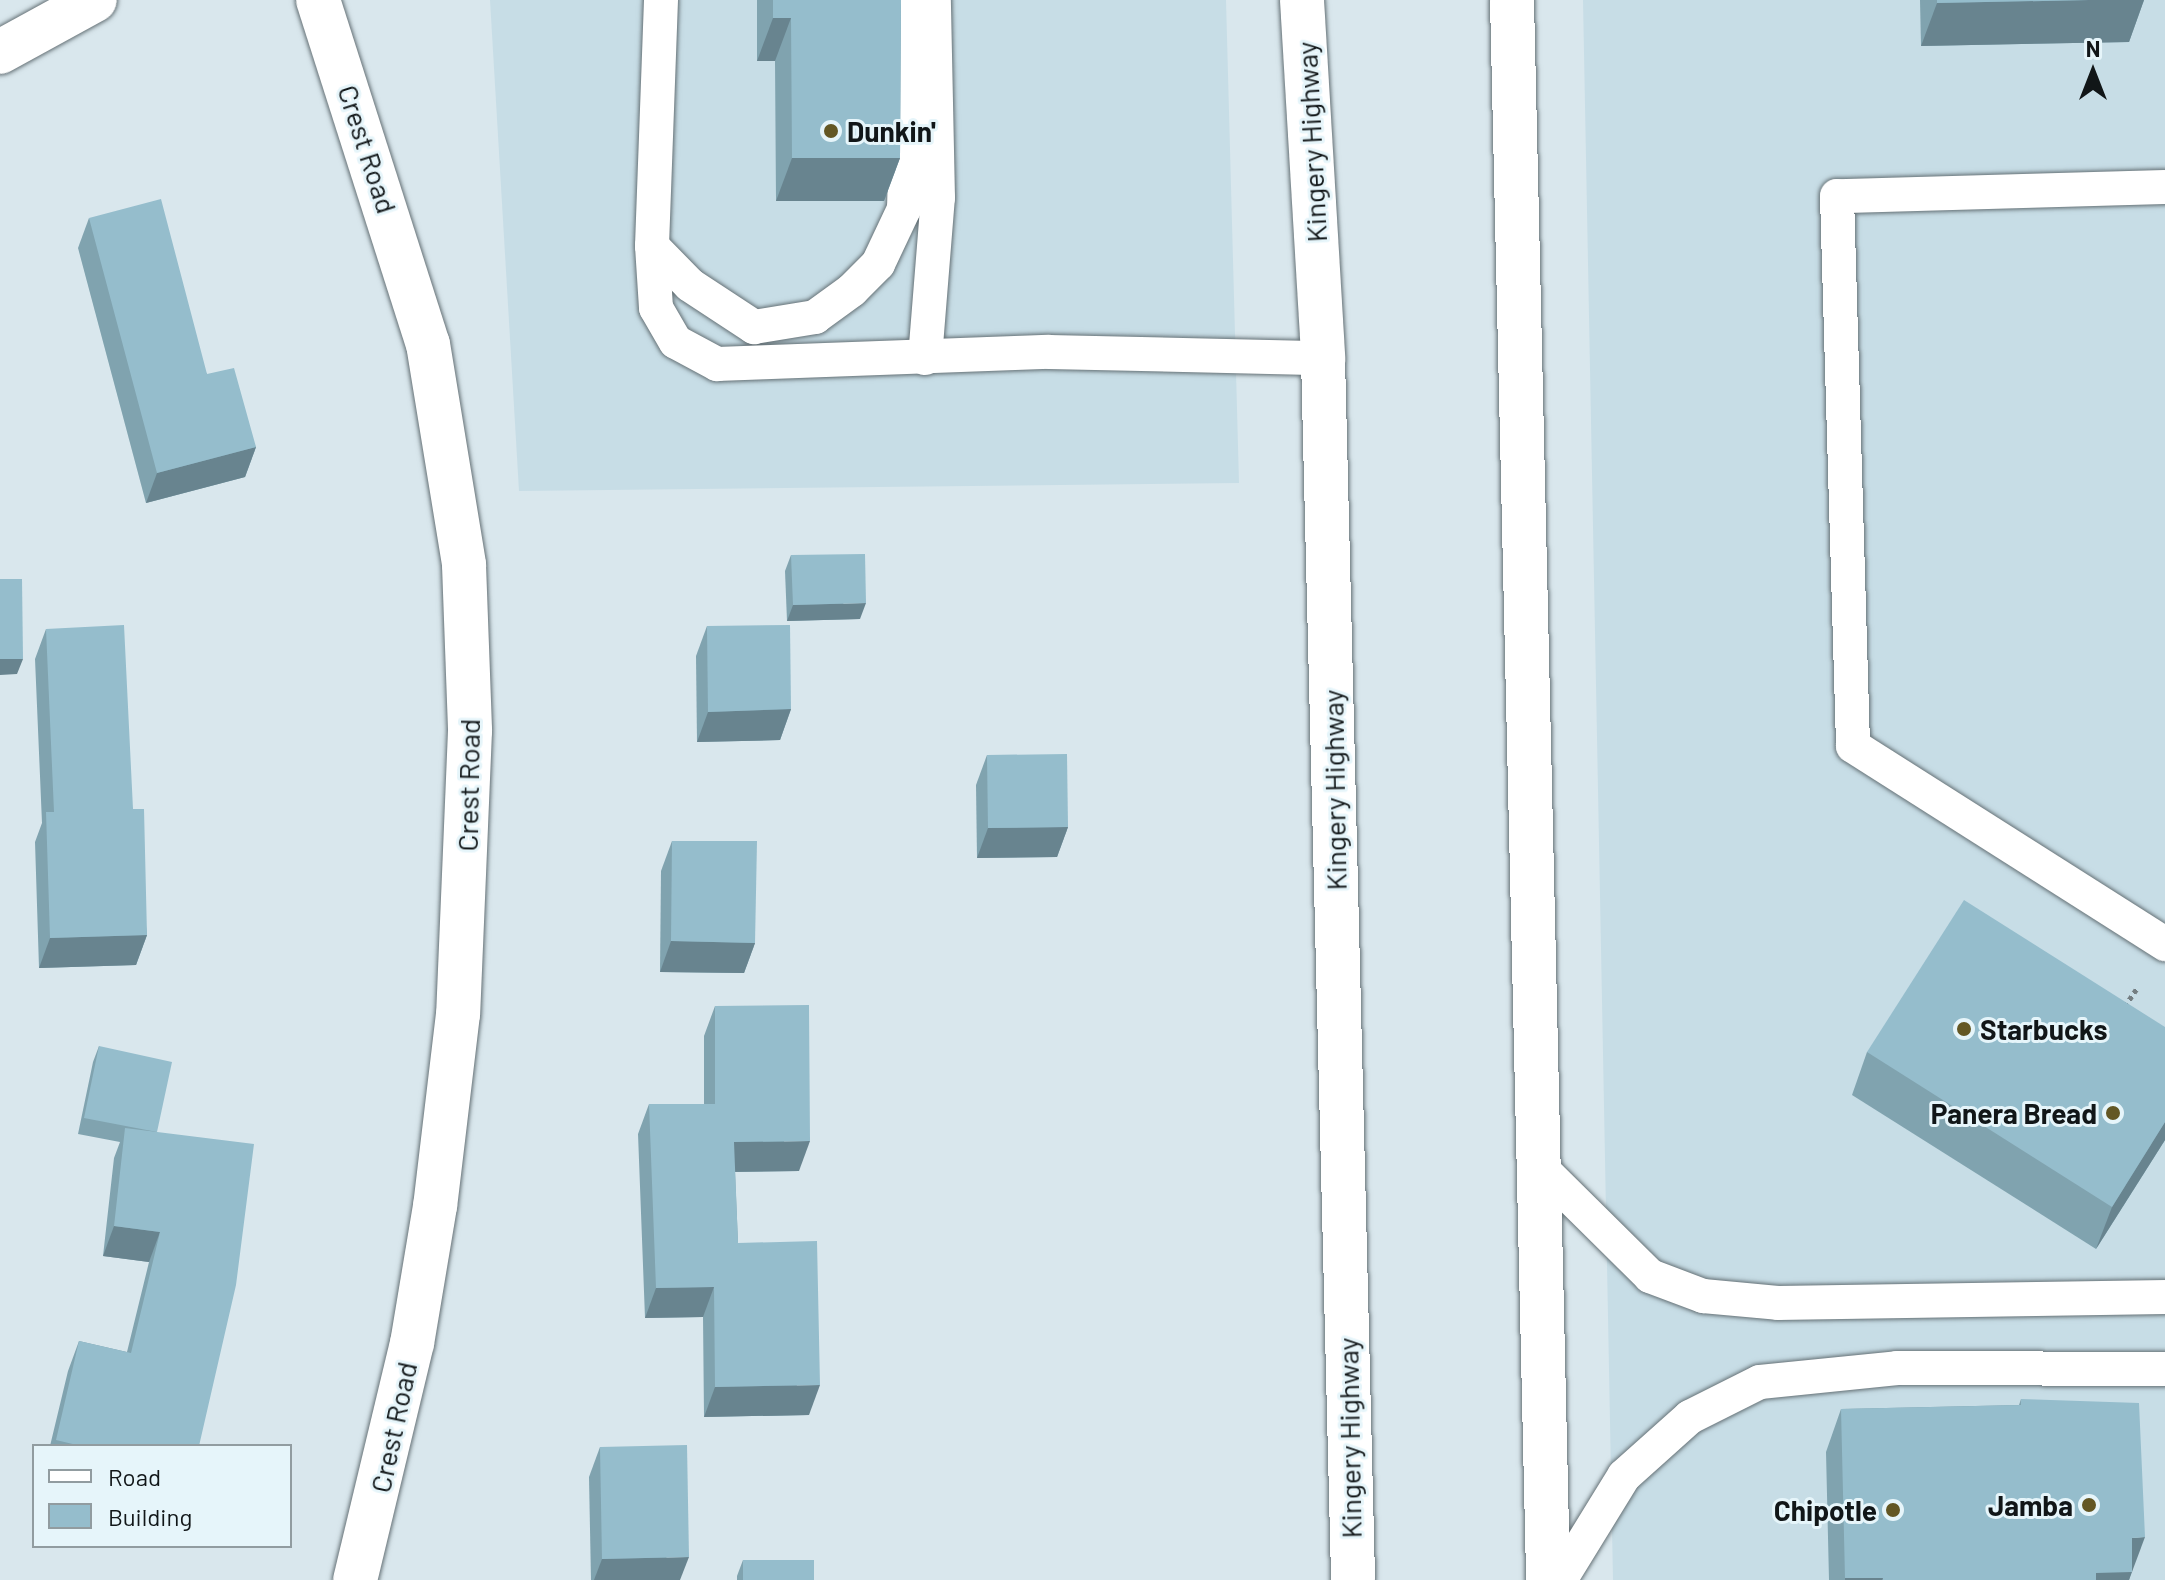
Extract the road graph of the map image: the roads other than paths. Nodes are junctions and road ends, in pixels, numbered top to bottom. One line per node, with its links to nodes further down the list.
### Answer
1 (95, 0): 8 (main road)
2 (318, 0): 17 (main road, Crest Road)
3 (661, 0): 10 (lane)
4 (910, 0): 10 (lane)
5 (934, 0): 11 (lane)
6 (1302, 0): 12 (main road, Kingery Highway)
7 (1512, 0): 14 (main road)
8 (0, 52)
9 (2165, 187): 13 (lane)
10 (652, 246): 11 (lane)
11 (925, 358): 12 (lane)
12 (1323, 358): 18 (main road, Kingery Highway)
13 (2165, 944)
14 (1540, 1167): 15 (lane); 19 (main road)
15 (2165, 1297)
16 (2165, 1369): 20 (lane)
17 (355, 1580)
18 (1353, 1580)
19 (1548, 1580)
20 (1560, 1580)

